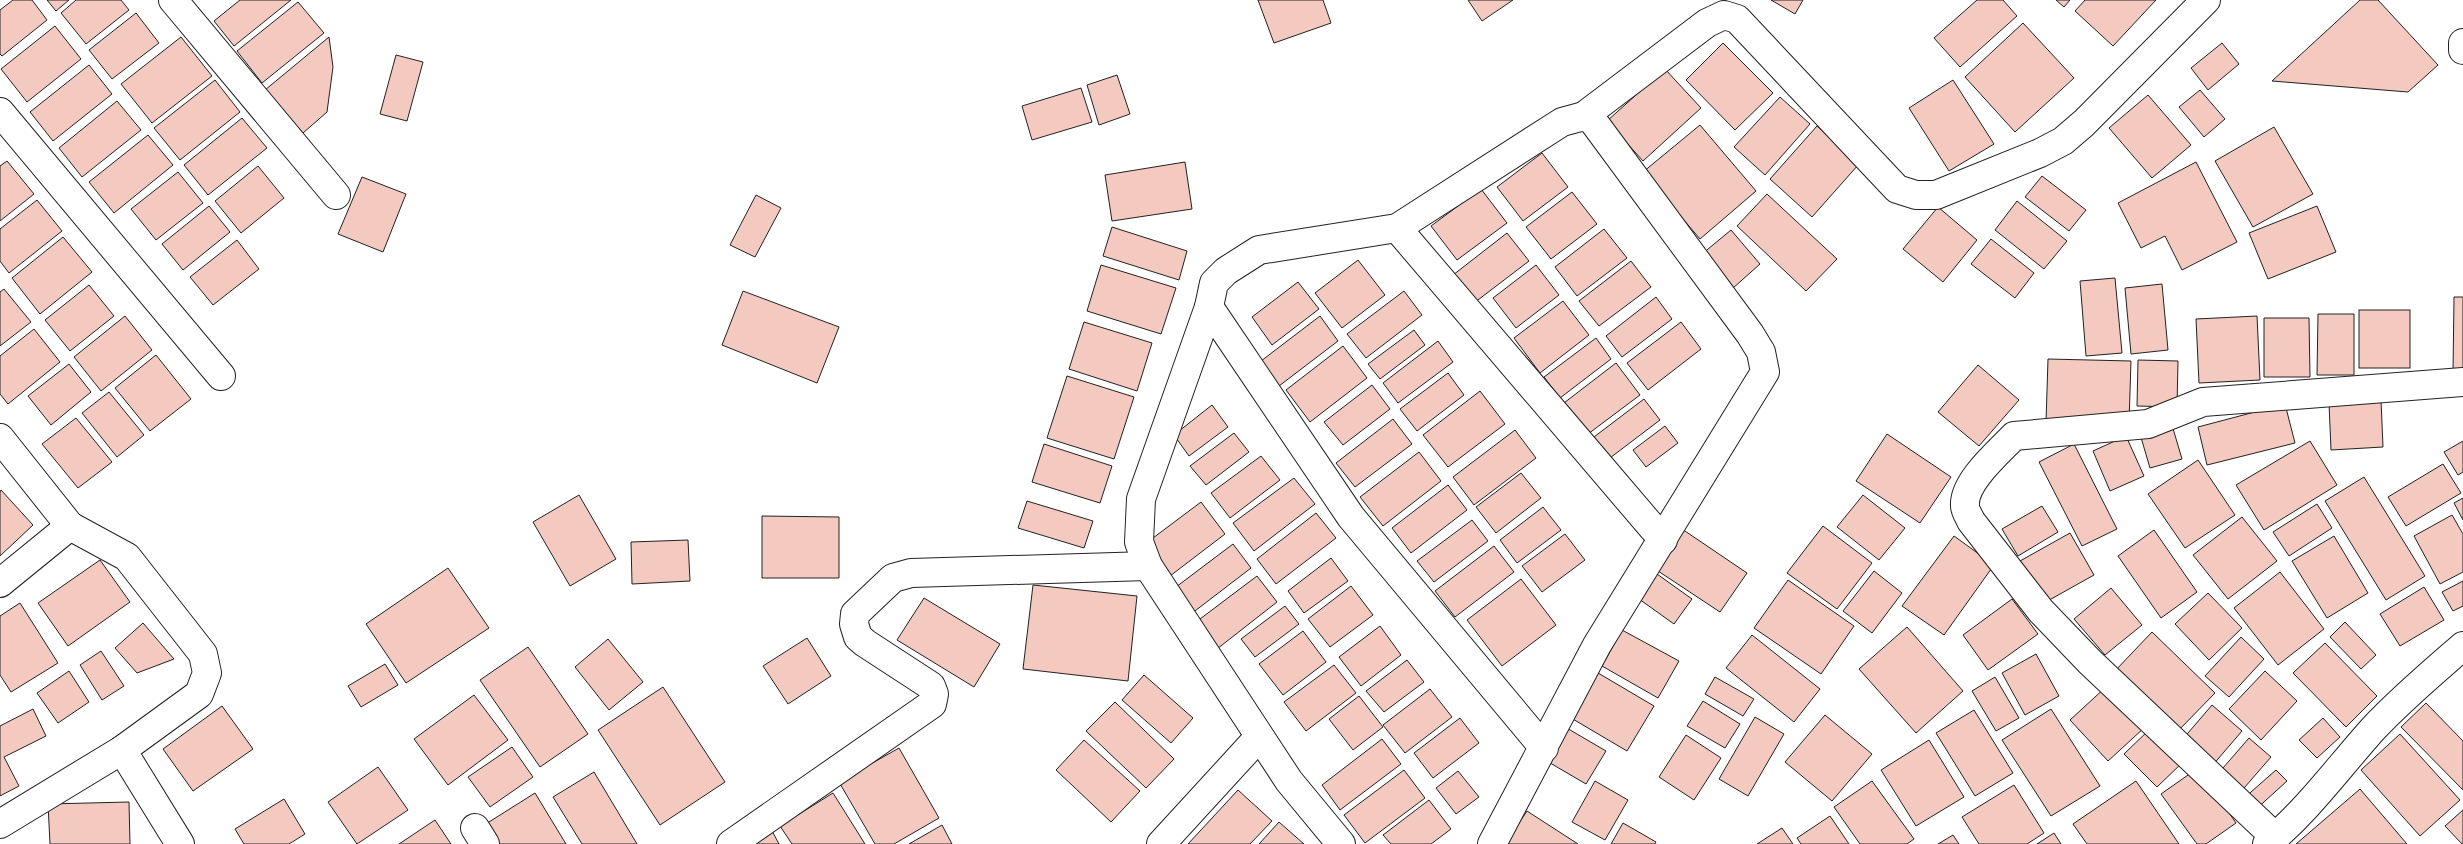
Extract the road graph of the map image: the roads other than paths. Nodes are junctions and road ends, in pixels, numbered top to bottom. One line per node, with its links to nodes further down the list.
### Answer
1 (173, 0): 7 (street)
2 (2206, 0): 6 (street)
3 (2463, 43): 4 (street)
4 (2463, 50)
5 (0, 112): 10 (street)
6 (1584, 116): 8 (street); 14 (street)
7 (336, 195)
8 (1397, 228): 9 (street); 14 (street)
9 (1209, 307): 15 (street); 19 (street)
10 (221, 376)
11 (2463, 382): 22 (street)
12 (0, 438): 13 (street)
13 (70, 526): 16 (street); 20 (street)
14 (1663, 540): 19 (street)
15 (1148, 566): 18 (street); 24 (street)
16 (0, 583)
17 (2463, 646): 22 (street)
18 (1259, 736): 25 (street); 26 (street)
19 (1544, 748): 27 (street)
20 (122, 750): 21 (street); 23 (street)
21 (0, 824)
22 (2271, 841)
23 (180, 844)
24 (731, 844)
25 (1161, 844)
26 (1342, 844)
27 (1492, 844)

